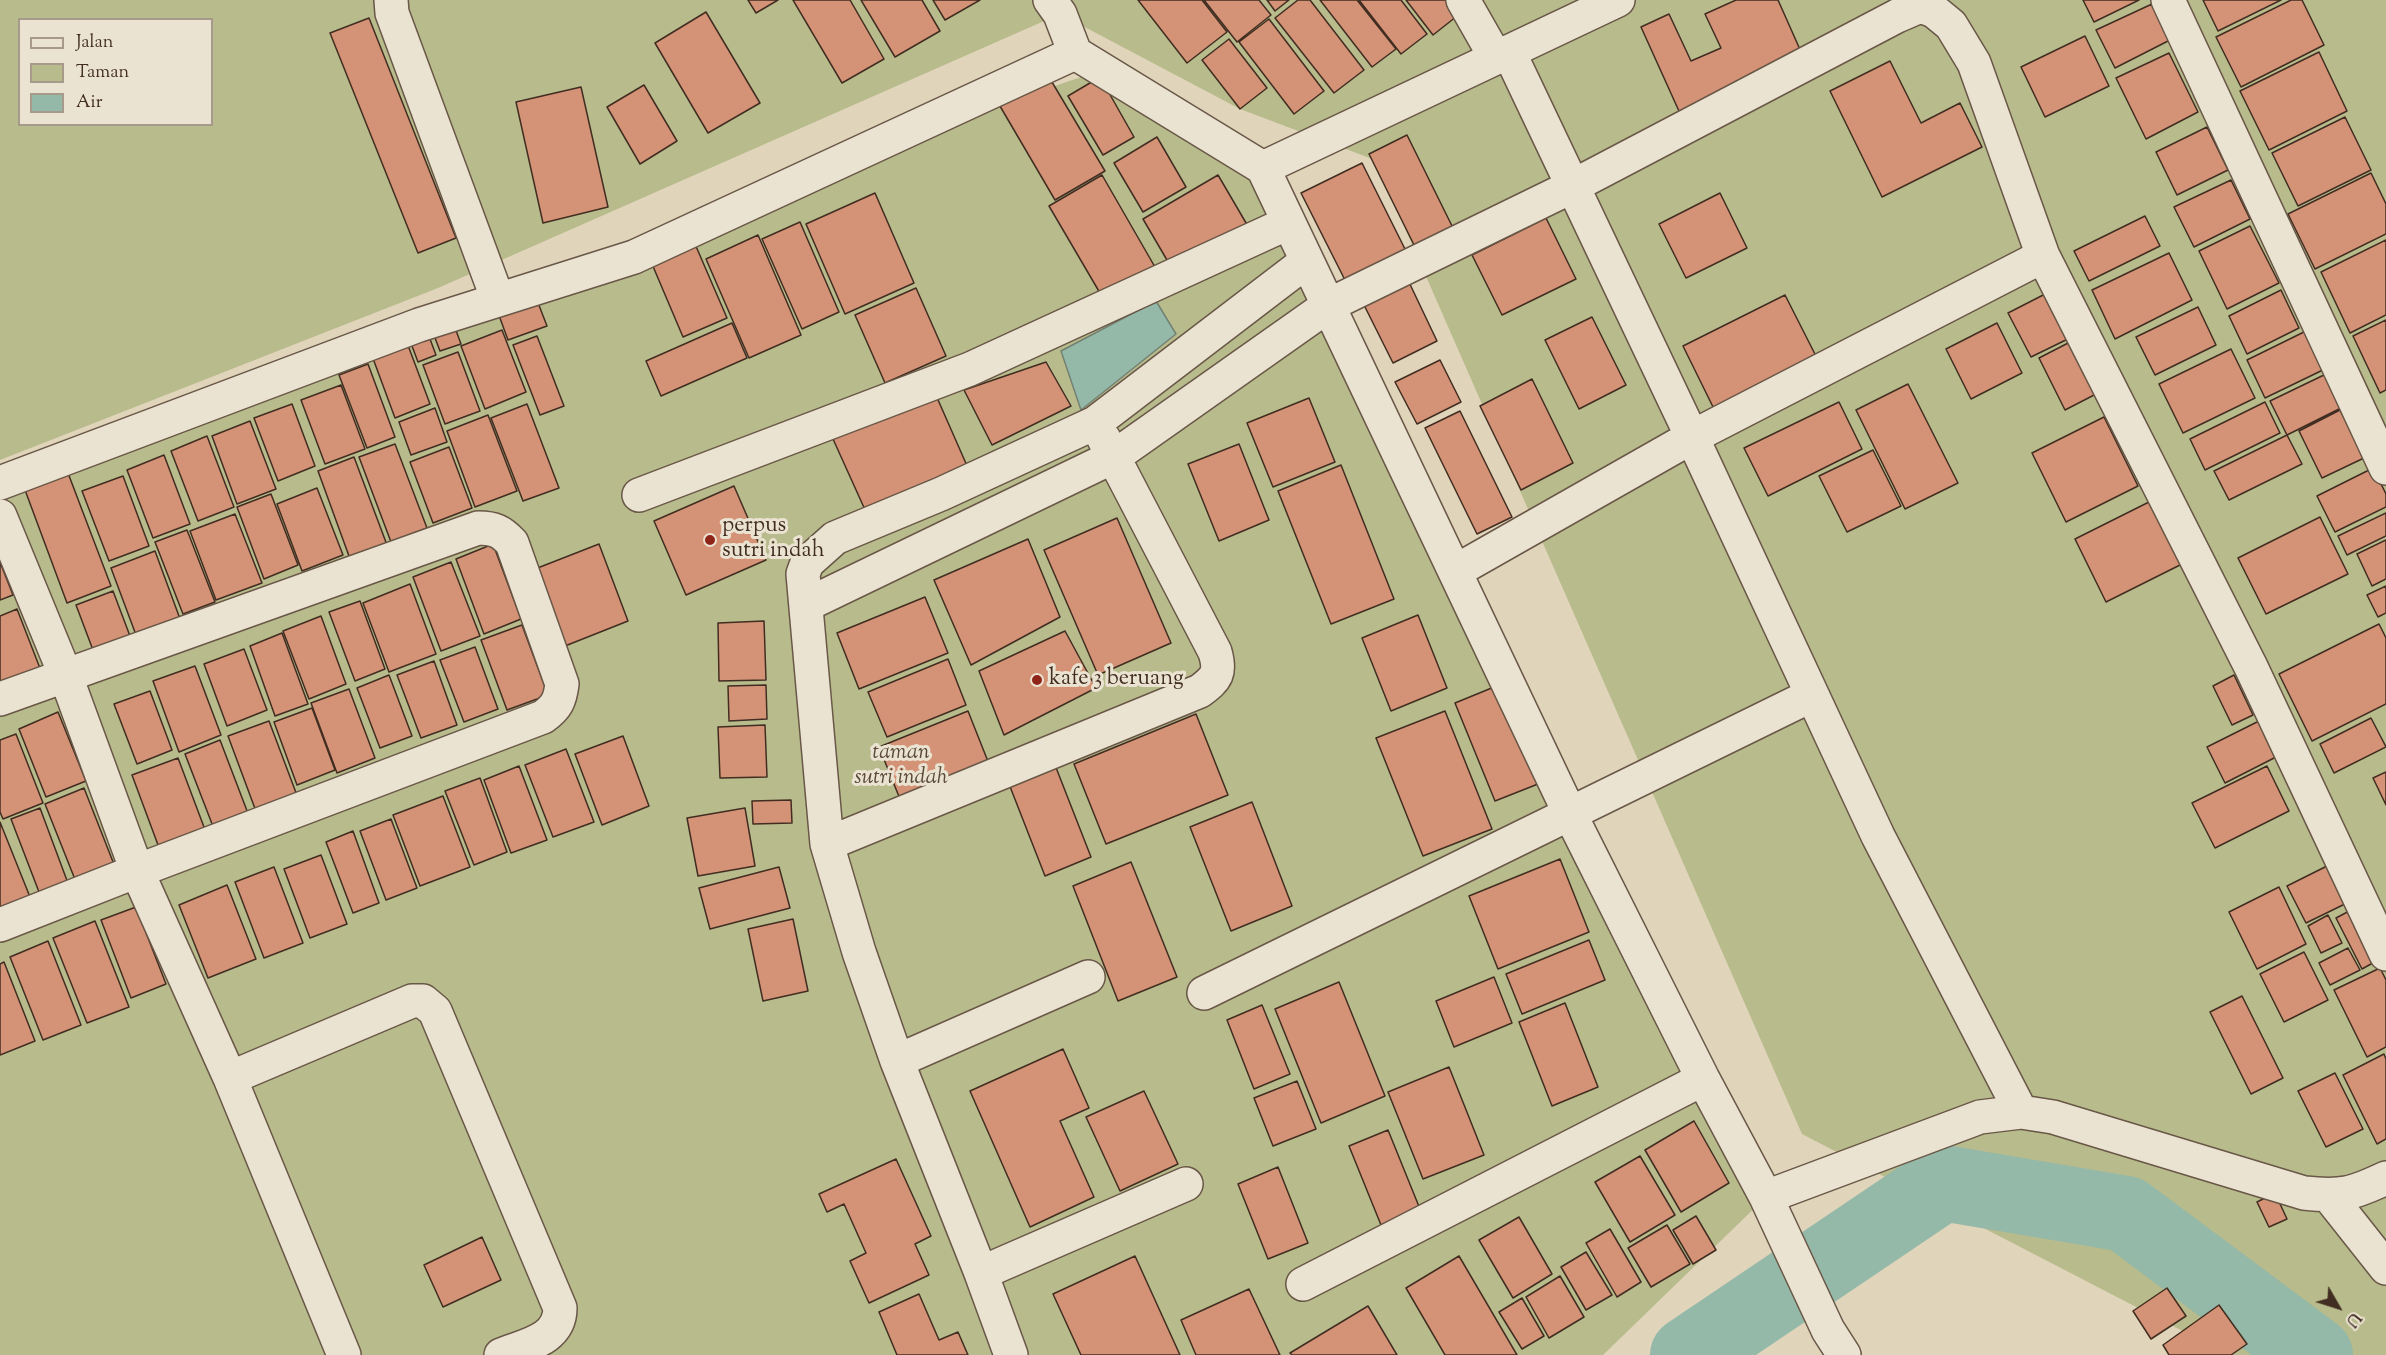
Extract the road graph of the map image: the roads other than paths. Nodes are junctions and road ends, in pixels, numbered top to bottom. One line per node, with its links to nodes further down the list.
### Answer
1 (391, 0): 13 (street)
2 (1050, 0): 6 (street)
3 (1463, 0): 7 (street)
4 (1618, 0): 7 (street)
5 (2168, 0): 15 (street)
6 (1075, 53): 8 (street); 13 (street)
7 (1502, 55): 8 (street); 9 (street)
8 (1263, 168): 10 (street)
9 (1573, 186): 11 (street); 14 (street); 17 (street)
10 (1288, 223): 12 (street); 21 (street)
11 (2043, 256): 17 (street); 32 (street)
12 (1307, 261): 14 (street); 16 (street)
13 (498, 300): 20 (street)
14 (1329, 305): 18 (street); 23 (street)
15 (2374, 413): 19 (street)
16 (1095, 423): 18 (street); 24 (street)
17 (1692, 437): 23 (street); 26 (street)
18 (1115, 456): 24 (street); 29 (street)
19 (2386, 468)
20 (0, 483)
21 (639, 495)
22 (0, 516): 25 (street)
23 (1456, 571): 28 (street)
24 (806, 604): 29 (street)
25 (65, 674): 27 (street); 30 (street); 30 (street)
26 (1812, 695): 28 (street); 38 (street)
27 (0, 699)
28 (1570, 814): 34 (street); 37 (street)
29 (827, 844): 35 (street)
30 (137, 871): 31 (street); 36 (street)
31 (0, 926)
32 (2386, 954)
33 (1088, 976): 35 (street)
34 (1204, 993)
35 (897, 1061): 44 (street)
36 (230, 1078): 47 (street); 48 (street)
37 (1703, 1079): 42 (street); 45 (street)
38 (2021, 1112): 41 (street); 42 (street)
39 (2386, 1178): 41 (street)
40 (1186, 1184): 44 (street)
41 (2329, 1196): 43 (street)
42 (1766, 1197): 46 (street)
43 (2386, 1268)
44 (981, 1273): 49 (street)
45 (1303, 1284)
46 (1836, 1343)
47 (344, 1355)
48 (501, 1355)
49 (1011, 1355)

